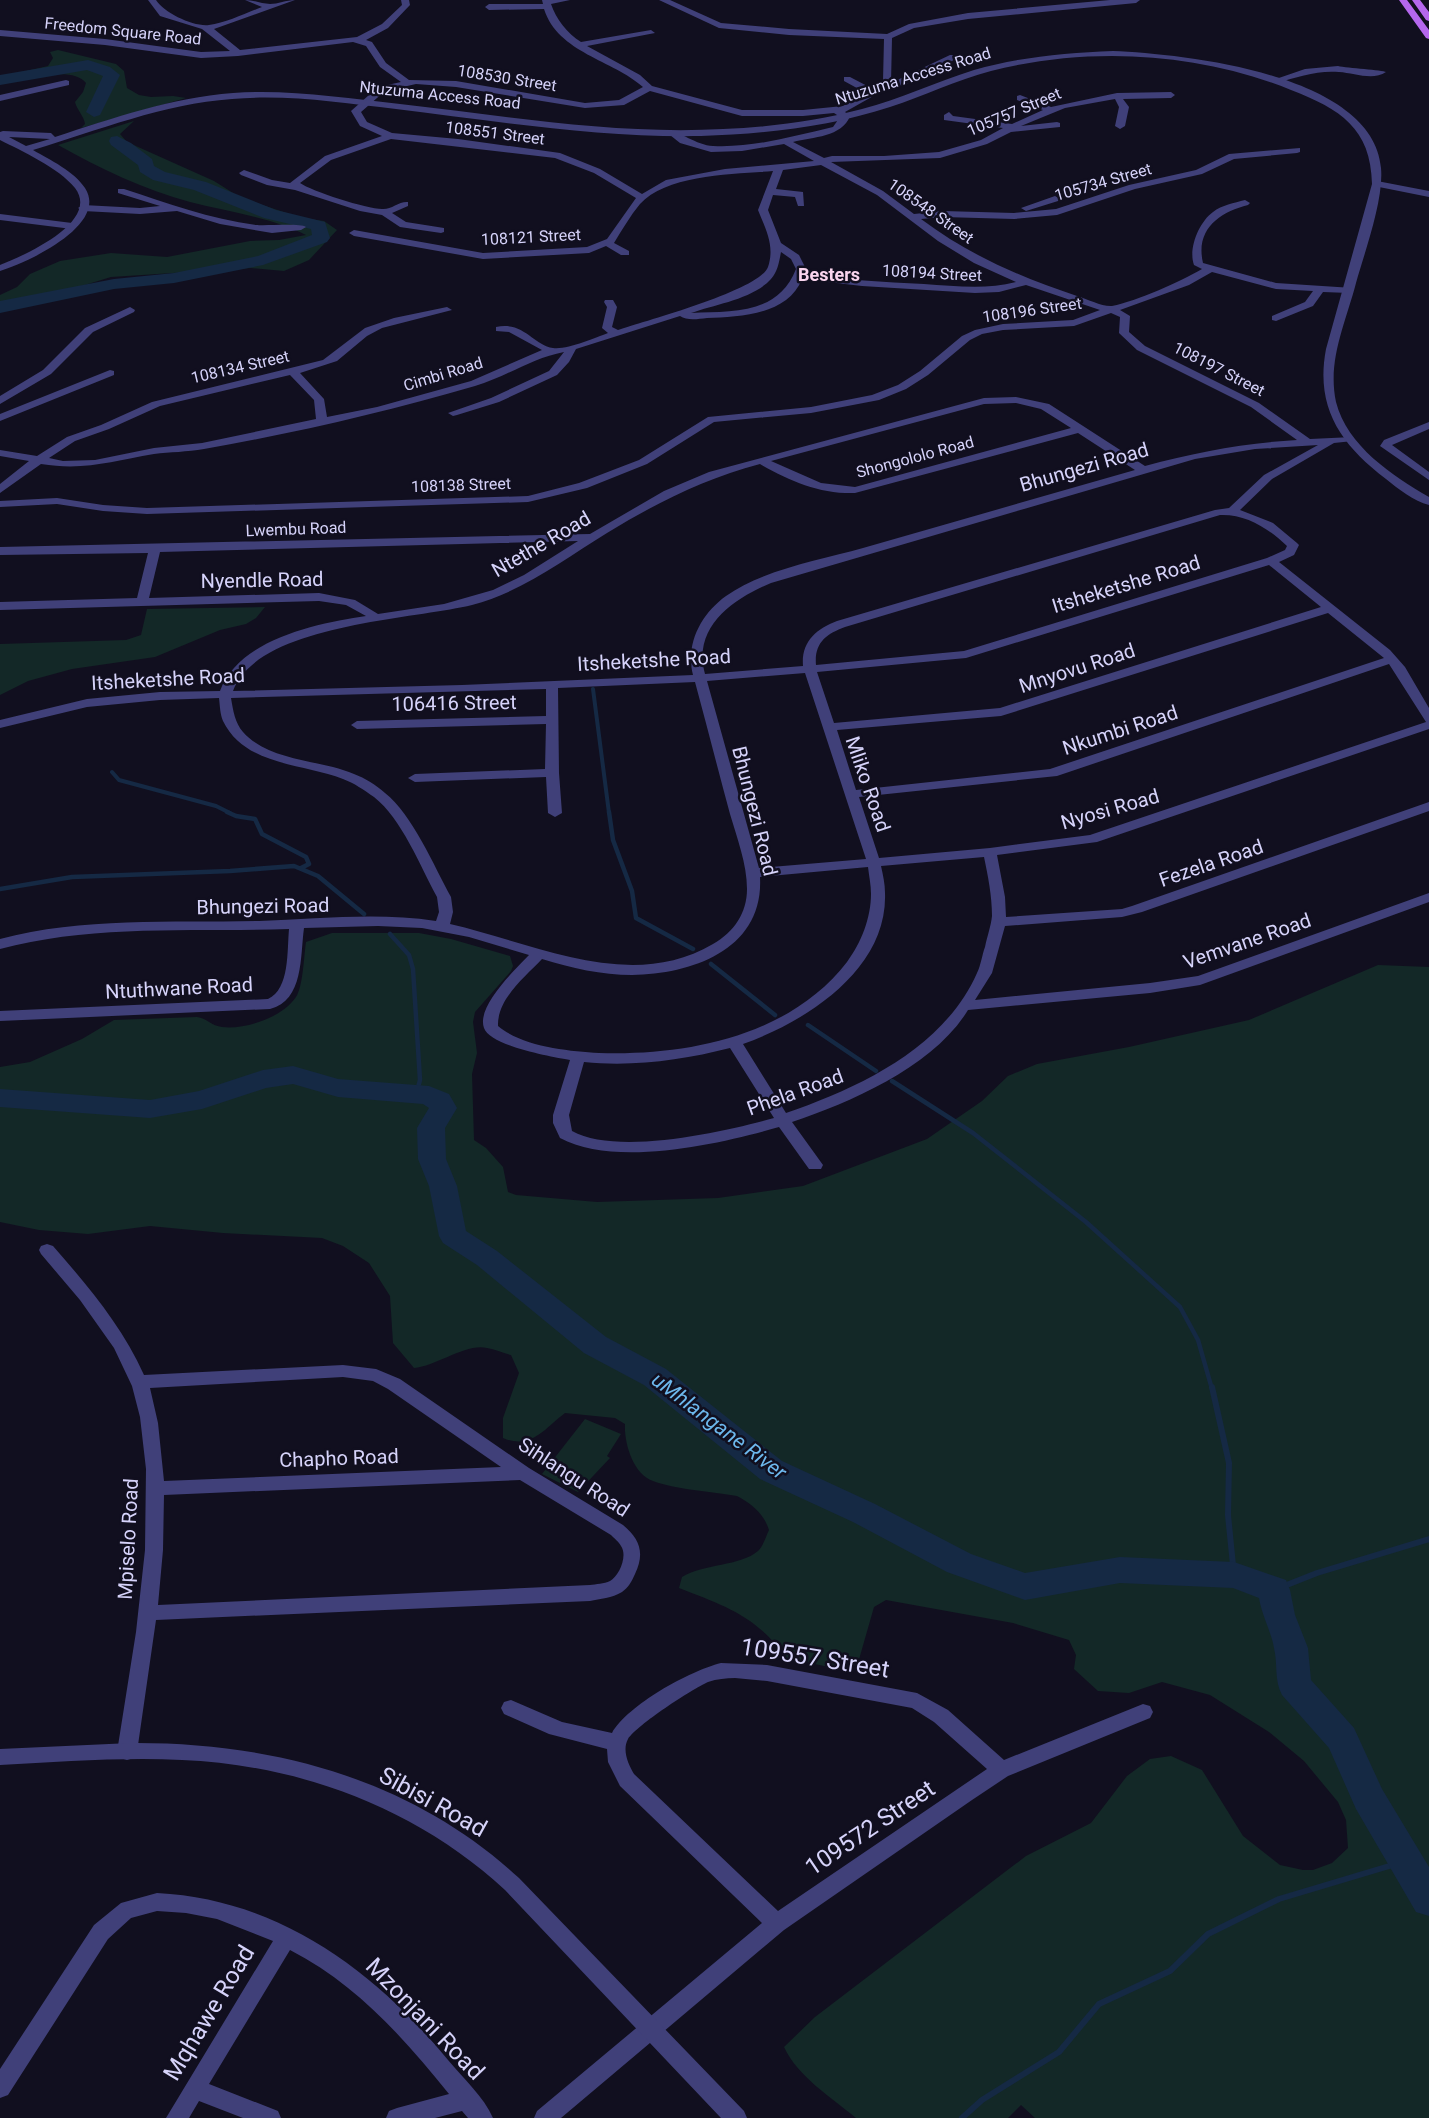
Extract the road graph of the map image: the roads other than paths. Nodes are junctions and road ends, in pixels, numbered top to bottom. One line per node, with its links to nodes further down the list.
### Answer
1 (152, 0): 14 (street)
2 (249, 0): 11 (street)
3 (291, 0): 11 (street)
4 (405, 0): 20 (street)
5 (566, 0): 10 (street)
6 (663, 0): 18 (street)
7 (1136, 0): 19 (street)
8 (1402, 0): 17 (main road)
9 (1416, 0): 13 (main road)
10 (546, 3): 12 (street); 21 (street)
11 (270, 7): 14 (street)
12 (489, 7)
13 (1429, 18)
14 (206, 29): 23 (street)
15 (0, 33): 23 (street, Freedom Square Road)
16 (651, 33): 21 (street)
17 (1429, 36)
18 (878, 37): 19 (street); 22 (street)
19 (888, 37): 31 (street)
20 (358, 40): 23 (street, Freedom Square Road); 28 (street)
21 (578, 45): 30 (street)
22 (853, 47)
23 (238, 53)
24 (953, 57): 31 (street)
25 (1382, 72): 27 (street)
26 (847, 79): 31 (street)
27 (1276, 80): 38 (street, Ntuzuma Access Road); 55 (street, Ntuzuma Access Road)
28 (405, 81): 30 (street, 108530 Street); 36 (street, 108530 Street)
29 (66, 83): 34 (street)
30 (649, 87): 38 (street)
31 (877, 90): 38 (street)
32 (1171, 95): 33 (street, 105757 Street)
33 (1117, 96): 37 (street, 105757 Street); 41 (street)
34 (0, 98)
35 (1020, 98): 37 (street)
36 (362, 102): 43 (street, Ntuzuma Access Road); 45 (street, Ntuzuma Access Road); 46 (street, 108551 Street)
37 (1051, 110): 42 (street, 105757 Street)
38 (841, 113): 43 (street, Ntuzuma Access Road); 47 (street)
39 (948, 116): 42 (street)
40 (1057, 125): 42 (street)
41 (1120, 126)
42 (1011, 128): 50 (street, 105757 Street)
43 (673, 133): 47 (street)
44 (0, 135): 45 (street); 48 (street)
45 (74, 135): 48 (street, Ntuzuma Access Road)
46 (390, 136): 56 (street); 60 (street, 108551 Street)
47 (785, 141): 51 (street, 108548 Street)
48 (26, 149): 65 (street)
49 (1297, 150): 68 (street, 105734 Street)
50 (940, 155): 51 (street, 108121 Street); 52 (street)
51 (825, 161): 53 (street, 108121 Street); 70 (street, 108548 Street)
52 (962, 161)
53 (779, 168): 58 (street); 60 (street, 108121 Street)
54 (244, 173): 56 (street)
55 (1377, 184): 59 (street); 83 (street, Ntuzuma Access Road)
56 (297, 187): 67 (street)
57 (121, 191): 66 (street)
58 (770, 192): 64 (street); 76 (street)
59 (1429, 194)
60 (642, 198): 75 (street, 108121 Street)
61 (1055, 199): 68 (street)
62 (1245, 203): 79 (street)
63 (405, 204): 67 (street)
64 (801, 204)
65 (83, 208): 66 (street); 71 (street)
66 (177, 208): 72 (street)
67 (385, 213): 73 (street)
68 (987, 215): 70 (street, 105734 Street)
69 (0, 217): 71 (street)
70 (912, 217): 81 (street, 108548 Street)
71 (72, 226): 78 (street)
72 (301, 227)
73 (441, 230)
74 (354, 233): 75 (street, 108121 Street)
75 (607, 243): 77 (street)
76 (777, 245): 80 (street); 88 (street, Cimbi Road)
77 (625, 253)
78 (0, 268)
79 (1209, 269): 82 (street); 85 (street, 108196 Street)
80 (799, 276): 81 (street, 108194 Street); 88 (street)
81 (1026, 282): 85 (street, 108548 Street)
82 (1320, 289): 83 (street); 89 (street)
83 (1349, 290): 104 (street, Ntuzuma Access Road)
84 (609, 302): 92 (street)
85 (1109, 309): 90 (street, 108548 Street); 97 (street, 108196 Street)
86 (130, 310): 98 (street)
87 (447, 310): 95 (street, 108134 Street)
88 (669, 316): 92 (street, Cimbi Road)
89 (1276, 318)
90 (1125, 321): 106 (street, 108197 Street)
91 (500, 329): 94 (street)
92 (615, 333): 93 (street, Cimbi Road)
93 (572, 347): 94 (street, Cimbi Road); 99 (street)
94 (551, 351): 101 (street, Cimbi Road)
95 (293, 372): 101 (street); 108 (street, 108134 Street)
96 (110, 373): 100 (street)
97 (902, 387): 116 (street, 108138 Street)
98 (0, 401)
99 (453, 412)
100 (0, 418)
101 (322, 421): 108 (street, Cimbi Road)
102 (1429, 425): 112 (street)
103 (1079, 429): 109 (street, Shongololo Road); 109 (street, Ntethe Road); 111 (street, Ntethe Road)
104 (1349, 439): 105 (street, Bhungezi Road); 110 (street, Ntuzuma Access Road)
105 (1334, 440): 106 (street, Bhungezi Road); 117 (street)
106 (1308, 442): 111 (street, Bhungezi Road)
107 (0, 453): 108 (street, Cimbi Road)
108 (40, 460): 113 (street, 108134 Street)
109 (761, 460): 118 (street, Ntethe Road)
110 (1381, 468): 114 (street, Ntuzuma Access Road); 115 (street, Ntuzuma Access Road)
111 (1143, 470): 128 (street, Bhungezi Road)
112 (1429, 477)
113 (0, 490)
114 (1429, 495)
115 (1429, 502)
116 (0, 504)
117 (1233, 510): 121 (street, Itsheketshe Road); 127 (street, Mliko Road)
118 (593, 537): 119 (street, Lwembu Road); 125 (street, Ntethe Road)
119 (155, 549): 120 (street, Lwembu Road); 122 (street)
120 (0, 552)
121 (1270, 561): 124 (street); 127 (street, Itsheketshe Road)
122 (142, 603): 123 (street, Nyendle Road); 125 (street, Nyendle Road)
123 (0, 606)
124 (1330, 608): 126 (street); 136 (street, Mnyovu Road)
125 (377, 619): 130 (street, Ntethe Road)
126 (1392, 659): 131 (street); 139 (street, Nkumbi Road)
127 (810, 670): 128 (street, Itsheketshe Road); 136 (street, Mliko Road)
128 (700, 678): 129 (street, Itsheketshe Road); 144 (street, Bhungezi Road)
129 (552, 685): 130 (street, Itsheketshe Road); 132 (street)
130 (224, 694): 133 (street, Itsheketshe Road); 148 (street)
131 (1429, 719)
132 (552, 720): 134 (street, 106416 Street); 137 (street)
133 (0, 724)
134 (357, 725)
135 (1429, 725): 142 (street, Nyosi Road)
136 (828, 727): 139 (street, Mliko Road)
137 (552, 772): 138 (street); 141 (street)
138 (416, 777)
139 (852, 794): 143 (street, Mliko Road)
140 (1429, 806): 146 (street, Fezela Road)
141 (555, 813)
142 (990, 852): 143 (street, Nyosi Road); 146 (street, Phela Road)
143 (874, 862): 144 (street, Nyosi Road); 153 (street, Mliko Road)
144 (753, 873): 150 (street, Bhungezi Road)
145 (1429, 897): 151 (street, Vemvane Road)
146 (998, 922): 151 (street, Phela Road)
147 (297, 924): 148 (street, Bhungezi Road); 149 (street, Bhungezi Road); 152 (street, Ntuthwane Road)
148 (442, 926): 150 (street, Bhungezi Road)
149 (0, 944)
150 (539, 954): 154 (street, Mliko Road)
151 (965, 1006): 155 (street, Phela Road)
152 (0, 1016)
153 (734, 1042): 154 (street, Mliko Road); 155 (street)
154 (578, 1058): 155 (street, Phela Road)
155 (784, 1122): 156 (street)
156 (815, 1165)
157 (47, 1250): 158 (street, Mpiselo Road)
158 (139, 1382): 159 (street, Sihlangu Road); 160 (street, Mpiselo Road)
159 (523, 1473): 160 (street, Chapho Road); 161 (street, Sihlangu Road)
160 (157, 1488): 161 (street, Mpiselo Road)
161 (146, 1613): 165 (street, Mpiselo Road)
162 (511, 1708): 164 (street)
163 (1143, 1712): 167 (street, 109572 Street)
164 (617, 1742): 167 (street, 109557 Street); 168 (street)
165 (128, 1752): 166 (street, Sibisi Road); 170 (street, Sibisi Road)
166 (0, 1757)
167 (1001, 1770): 168 (street, 109572 Street)
168 (777, 1923): 170 (street, 109572 Street)
169 (286, 1936): 171 (street, Mzonjani Road); 172 (street, Mqhawe Road); 173 (street, Mzonjani Road)
170 (652, 2027): 178 (street, 109572 Street); 179 (street, Sibisi Road)
171 (0, 2088)
172 (195, 2089): 174 (street, Mqhawe Road); 175 (street)
173 (467, 2099): 176 (street); 177 (street, Mzonjani Road)
174 (177, 2118)
175 (270, 2118)
176 (397, 2118)
177 (482, 2118)
178 (545, 2118)
179 (736, 2118)

